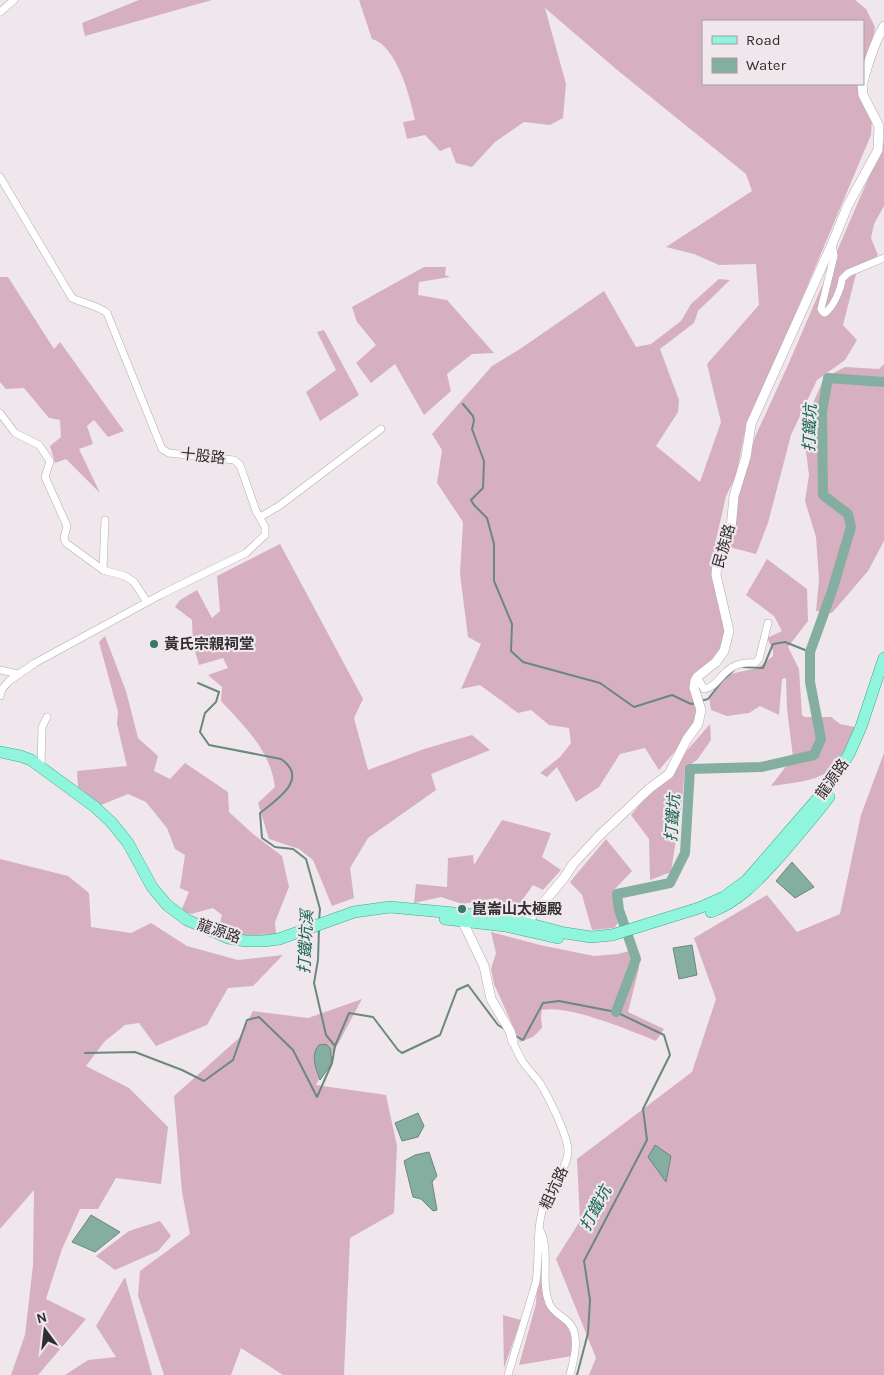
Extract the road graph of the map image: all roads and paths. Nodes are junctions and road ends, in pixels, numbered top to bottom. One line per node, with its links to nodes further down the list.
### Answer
1 (14, 0): 2 (street)
2 (0, 12)
3 (884, 26): 4 (street, 民族路)
4 (864, 76)
5 (862, 85): 7 (street, 民族路)
6 (0, 177): 11 (street, 十股路)
7 (832, 244): 8 (street); 19 (street, 民族路)
8 (884, 258)
9 (0, 413): 13 (street)
10 (381, 429): 11 (street)
11 (260, 517): 14 (street, 十股路)
12 (105, 520): 13 (street)
13 (103, 570): 14 (street)
14 (146, 602): 18 (street, 十股路)
15 (768, 623): 19 (street)
16 (884, 658): 26 (main road, 龍源路)
17 (0, 670): 18 (street)
18 (18, 674): 21 (street, 十股路)
19 (697, 677): 28 (street)
20 (884, 680): 26 (main road, 龍源路)
21 (0, 696)
22 (47, 717): 25 (street)
23 (0, 752): 25 (main road, 龍源路)
24 (0, 758): 29 (main road)
25 (42, 767): 29 (main road, 龍源路)
26 (749, 884): 28 (main road)
27 (461, 917): 28 (main road); 29 (main road); 30 (street)
28 (524, 926)
29 (319, 928)
30 (513, 1042): 31 (street, 粗坑路)
31 (539, 1228): 32 (street, 粗坑路); 33 (street)
32 (508, 1375)
33 (570, 1375)

